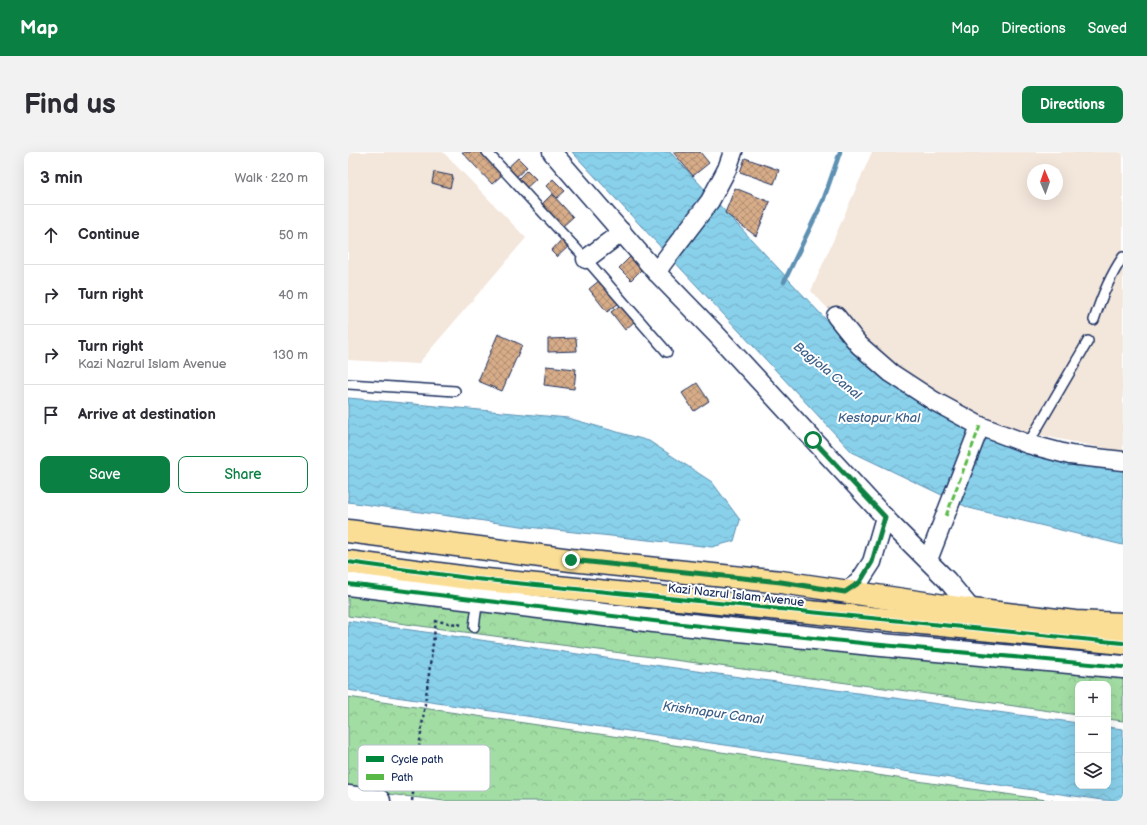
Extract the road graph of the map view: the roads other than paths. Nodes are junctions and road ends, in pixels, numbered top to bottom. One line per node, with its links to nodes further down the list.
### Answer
1 (487, 152): 6 (lane)
2 (552, 152): 4 (street)
3 (733, 152): 7 (street)
4 (622, 232): 6 (street); 7 (street)
5 (1123, 257): 9 (lane)
6 (586, 259): 11 (lane)
7 (660, 269): 17 (street)
8 (836, 316): 14 (street)
9 (1094, 320)
10 (1088, 341): 15 (lane)
11 (667, 352)
12 (348, 384): 13 (lane)
13 (455, 391)
14 (980, 426): 15 (street); 19 (street)
15 (1028, 444): 16 (street)
16 (1123, 461)
17 (885, 517): 19 (street); 22 (street)
18 (348, 531): 22 (main road, Kazi Nazrul Islam Avenue)
19 (928, 560): 24 (street)
20 (348, 562): 24 (main road, Kazi Nazrul Islam Avenue)
21 (348, 584): 23 (street)
22 (845, 592): 24 (main road, Kazi Nazrul Islam Avenue)
23 (478, 599): 26 (lane); 28 (street)
24 (974, 619): 25 (main road, Kazi Nazrul Islam Avenue); 27 (main road, Kazi Nazrul Islam Avenue)
25 (1123, 624)
26 (474, 627)
27 (1123, 643)
28 (1123, 667)
29 (348, 797): 30 (street)
30 (379, 801)

